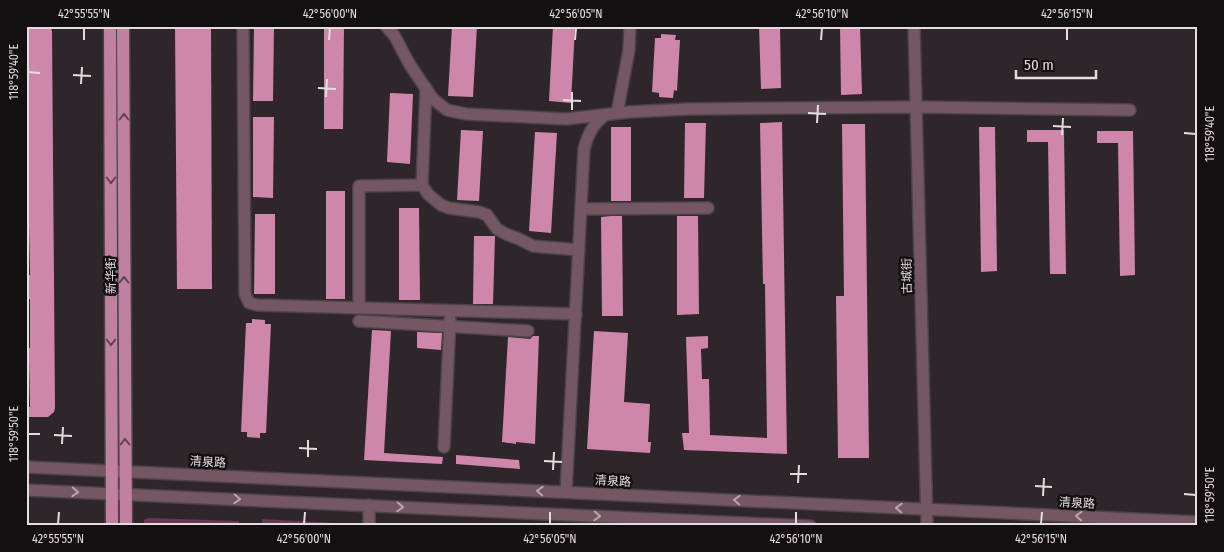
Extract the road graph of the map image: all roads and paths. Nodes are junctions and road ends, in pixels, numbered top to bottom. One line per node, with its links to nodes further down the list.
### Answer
1 (110, 26): 23 (main road, 新华街, one-way to 23)
2 (123, 26): 24 (main road, 新华街, one-way to 2)
3 (244, 26): 16 (street)
4 (386, 26): 7 (street)
5 (630, 26): 10 (street)
6 (914, 26): 8 (street, 古城街)
7 (426, 88): 11 (street); 12 (street)
8 (916, 107): 9 (street); 10 (street); 30 (street, 古城街)
9 (1130, 110)
10 (617, 113): 11 (street)
11 (605, 114): 14 (street)
12 (422, 185): 15 (street); 16 (street)
13 (708, 208): 14 (street)
14 (581, 209): 15 (street)
15 (579, 250): 17 (street)
16 (359, 308): 17 (street)
17 (576, 314): 26 (street)
18 (359, 321): 19 (street)
19 (450, 322): 20 (street); 21 (street)
20 (528, 330)
21 (444, 447)
22 (26, 467): 23 (street, 清泉路)
23 (112, 471): 24 (street, 清泉路); 27 (main road, 新华街)
24 (125, 472): 26 (street, 清泉路, one-way to 24); 28 (main road, 新华街)
25 (26, 490): 27 (street, one-way to 27)
26 (566, 492): 30 (street, 清泉路, one-way to 26)
27 (112, 494): 28 (street); 33 (main road, 新华街)
28 (126, 494): 29 (street, one-way to 29); 34 (main road, 新华街)
29 (369, 505): 31 (street, one-way to 31); 35 (street)
30 (926, 509): 32 (street, 清泉路, one-way to 30); 37 (street, 古城街)
31 (560, 520): 36 (street, one-way to 36)
32 (1198, 522)
33 (112, 526)
34 (126, 526)
35 (369, 526)
36 (810, 526)
37 (927, 526)

